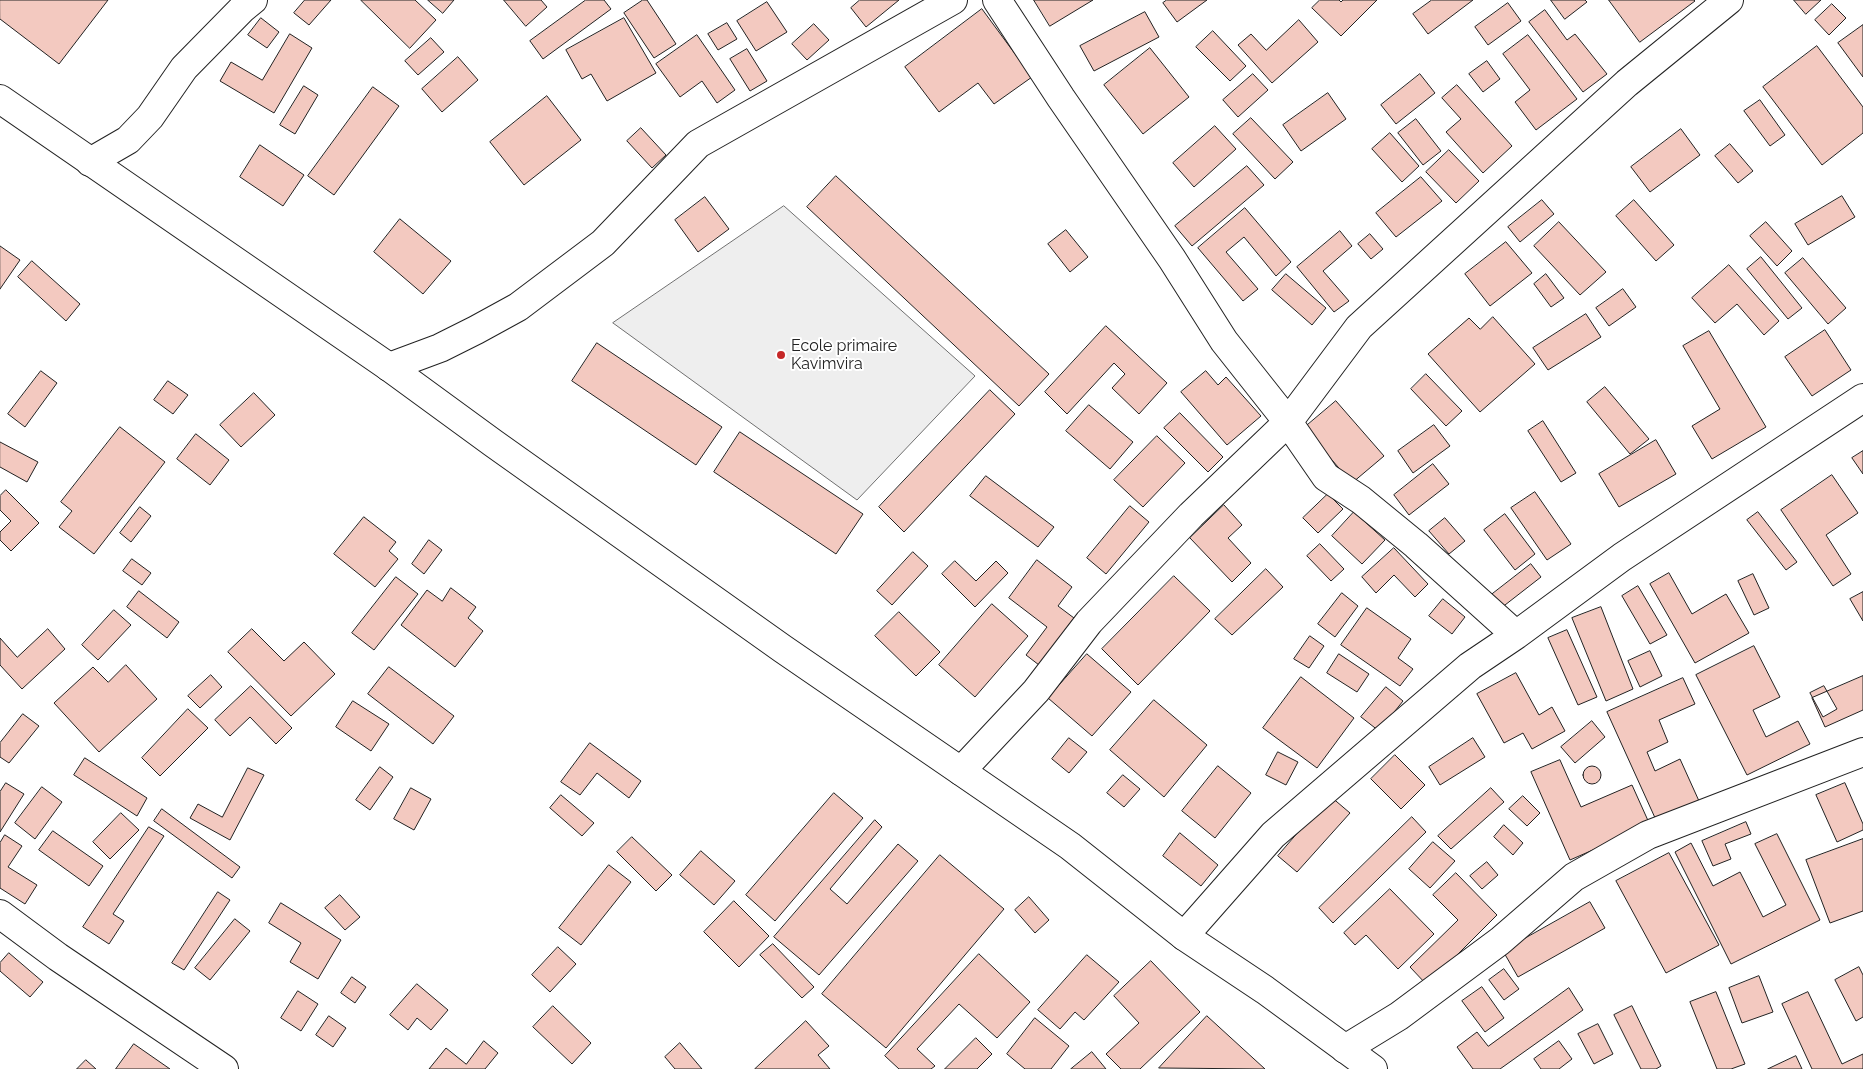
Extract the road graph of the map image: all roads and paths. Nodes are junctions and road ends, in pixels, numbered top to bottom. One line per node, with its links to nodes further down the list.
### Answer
1 (253, 0): 6 (main road)
2 (953, 0): 7 (main road)
3 (997, 0): 9 (main road)
4 (1730, 0): 9 (main road)
5 (0, 99): 6 (main road)
6 (90, 162): 7 (main road)
7 (389, 367): 12 (main road)
8 (1863, 398): 10 (main road)
9 (1288, 422): 10 (main road); 12 (main road)
10 (1516, 635): 14 (main road)
11 (1863, 752): 15 (main road)
12 (961, 771): 14 (main road)
13 (0, 914): 16 (main road)
14 (1184, 936): 15 (main road)
15 (1345, 1049): 17 (main road)
16 (224, 1069)
17 (1373, 1069)

